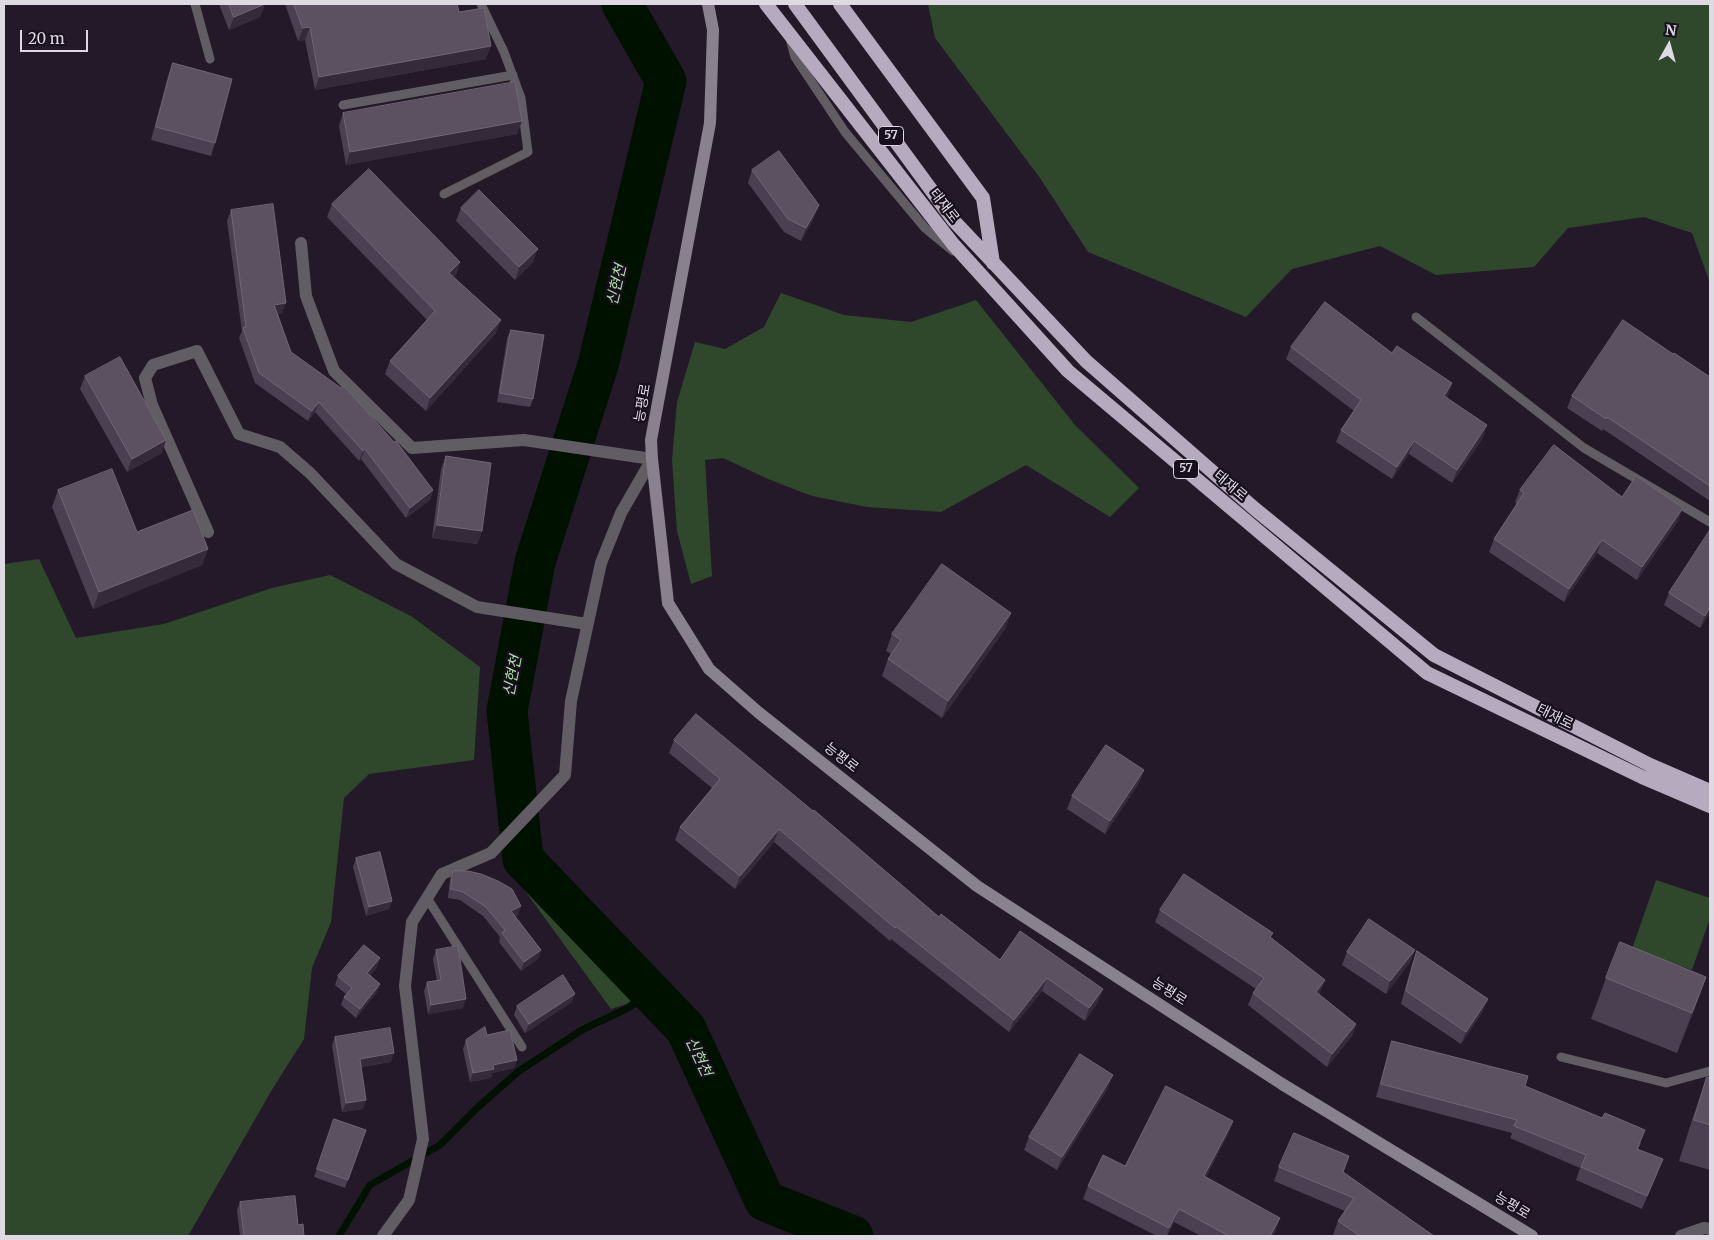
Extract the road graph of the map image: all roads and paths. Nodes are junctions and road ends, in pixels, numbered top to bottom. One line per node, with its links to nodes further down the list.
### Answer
1 (195, 4): 7 (lane)
2 (481, 4): 8 (lane)
3 (708, 4): 14 (main road, 능평로)
4 (766, 4): 19 (highway, 태재로 / 57)
5 (795, 4): 12 (highway, 태재로 / 57)
6 (840, 4): 12 (highway)
7 (210, 59)
8 (513, 75): 9 (lane); 10 (lane)
9 (343, 105)
10 (444, 194)
11 (301, 243): 14 (street)
12 (993, 263): 18 (highway, 태재로 / 57)
13 (1416, 317): 15 (lane)
14 (652, 458): 17 (street); 26 (main road, 능평로)
15 (1710, 522)
16 (208, 532): 17 (street)
17 (587, 624): 20 (street)
18 (1710, 791)
19 (1710, 806)
20 (427, 898): 21 (lane); 25 (street)
21 (522, 1047)
22 (1561, 1058): 23 (lane)
23 (1710, 1072)
24 (1710, 1229): 27 (street)
25 (382, 1236)
26 (1532, 1236)
27 (1681, 1236)

